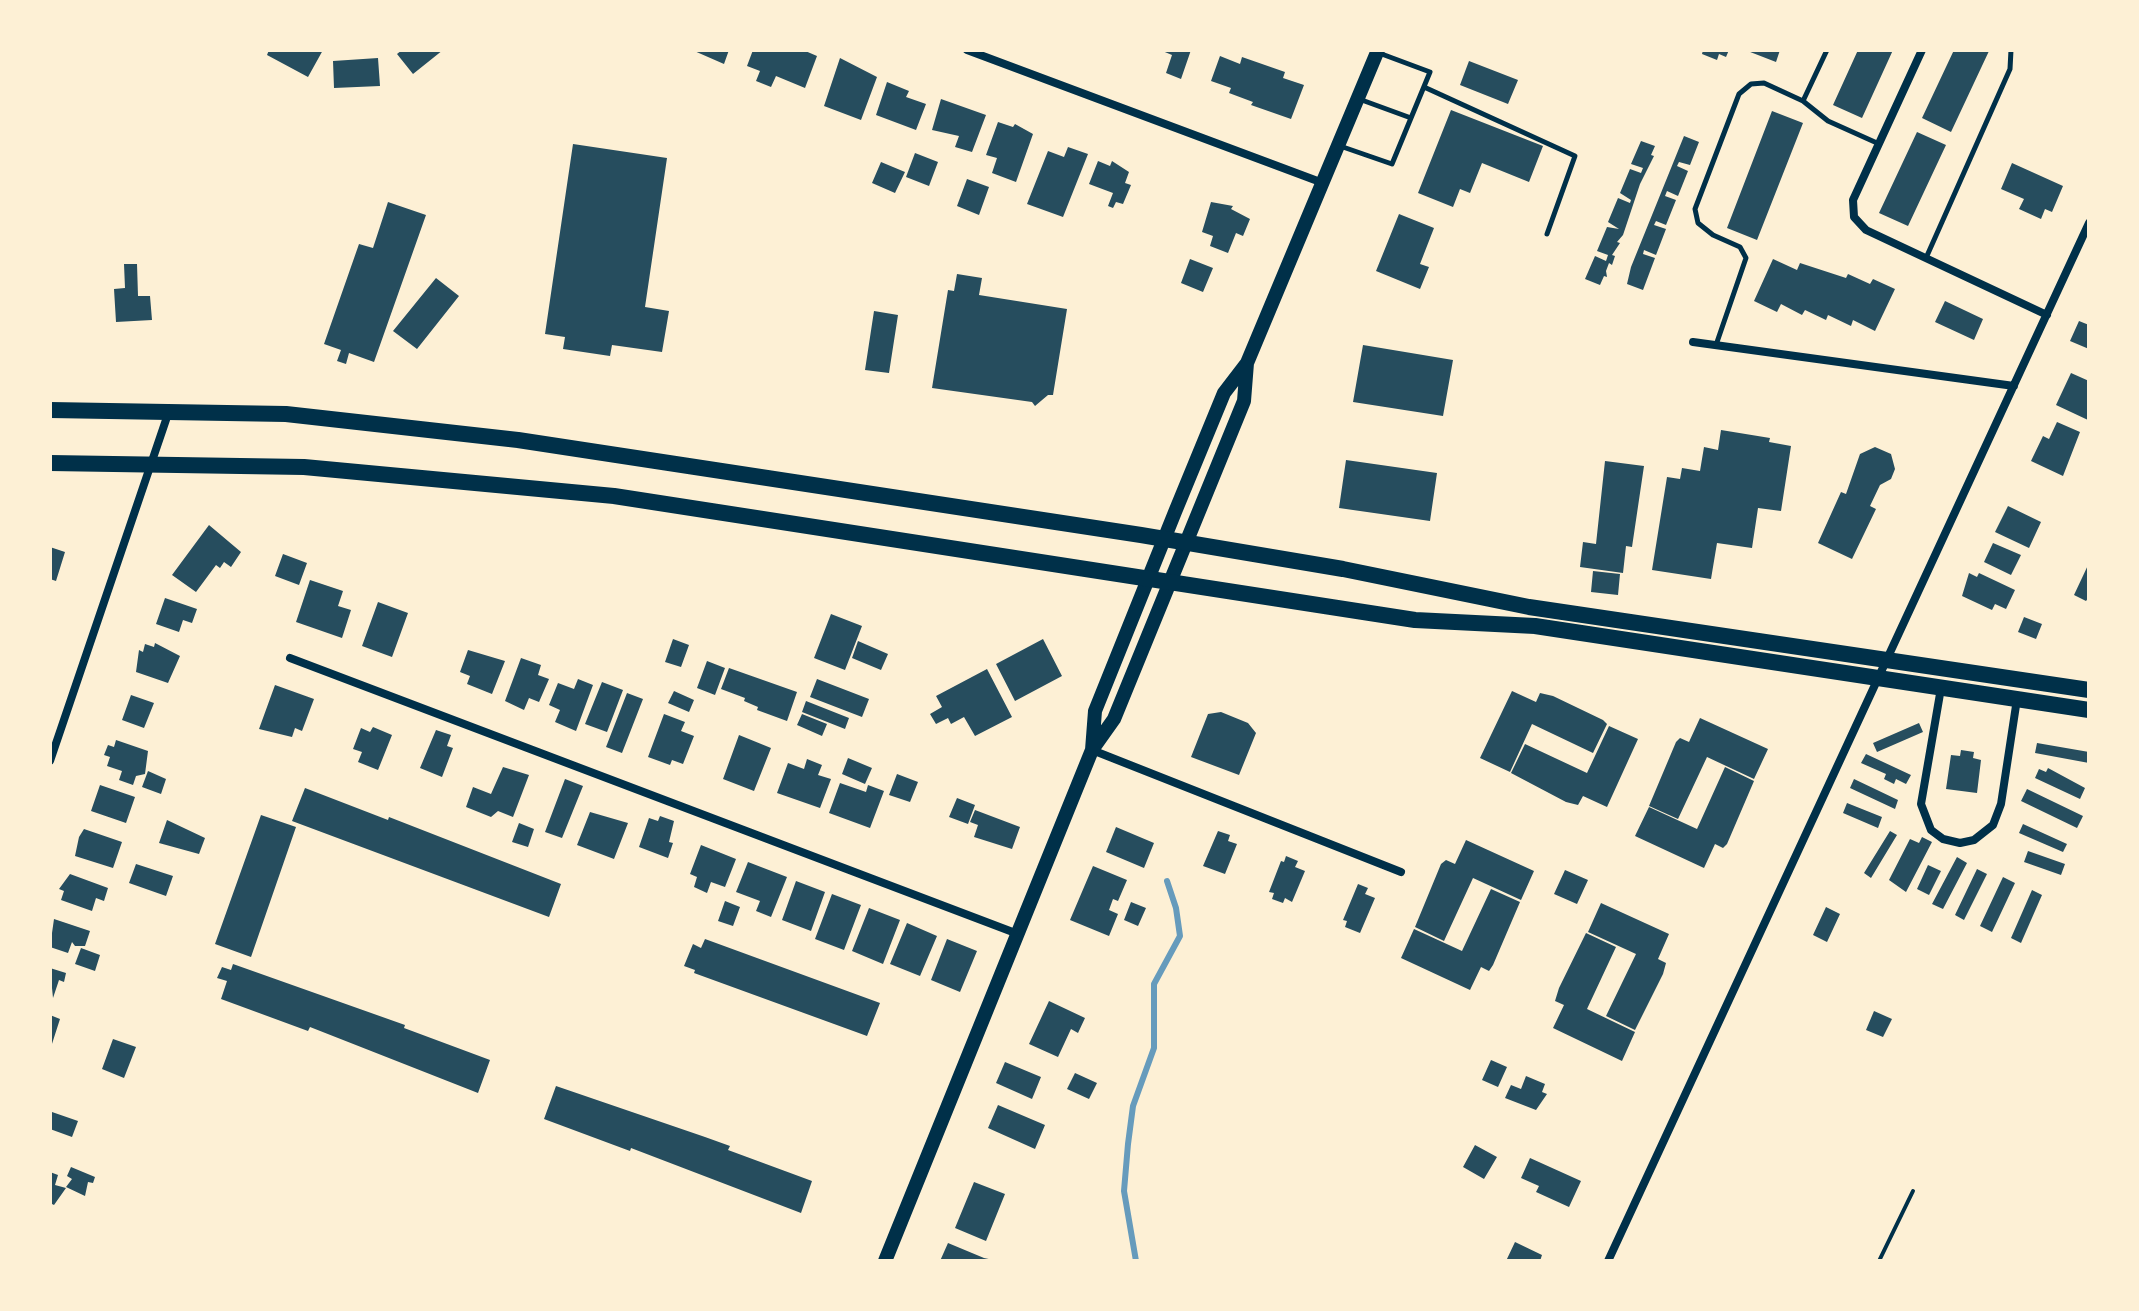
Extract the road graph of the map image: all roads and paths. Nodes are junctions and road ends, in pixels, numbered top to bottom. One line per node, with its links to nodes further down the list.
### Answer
1 (967, 50): 12 (street)
2 (1827, 50): 8 (lane)
3 (1922, 50): 10 (street)
4 (2011, 50): 15 (lane)
5 (1377, 51): 6 (lane); 7 (main road)
6 (1424, 87): 9 (lane); 14 (lane)
7 (1358, 99): 9 (lane); 11 (main road)
8 (1803, 101): 10 (lane); 18 (lane)
9 (1411, 118): 11 (lane)
10 (1877, 143): 15 (street)
11 (1339, 145): 12 (main road)
12 (1323, 183): 19 (main road)
13 (2089, 223): 16 (street)
14 (1547, 234)
15 (1926, 258): 16 (street)
16 (2047, 315): 20 (street)
17 (1693, 342): 18 (street)
18 (1716, 345): 20 (street)
19 (1247, 363): 25 (main road); 26 (main road)
20 (2014, 386): 30 (street)
21 (50, 410): 22 (main road)
22 (169, 411): 23 (street); 25 (main road)
23 (151, 462): 24 (main road); 27 (main road); 37 (street)
24 (50, 463)
25 (1164, 539): 26 (main road); 27 (main road)
26 (1185, 543): 28 (main road); 30 (main road)
27 (1149, 577): 28 (main road); 36 (main road)
28 (1169, 580): 31 (main road); 36 (main road)
29 (290, 658): 39 (street)
30 (1886, 660): 31 (street); 33 (main road)
31 (1878, 678): 32 (main road); 43 (street)
32 (1942, 687): 34 (main road); 34 (street)
33 (2089, 690)
34 (2017, 699): 35 (main road)
35 (2089, 710)
36 (1092, 750): 38 (street); 39 (main road)
37 (50, 761)
38 (1401, 872)
39 (1018, 934): 42 (main road)
40 (1913, 1191): 41 (path)
41 (1877, 1260)
42 (885, 1261)
43 (1608, 1261)

